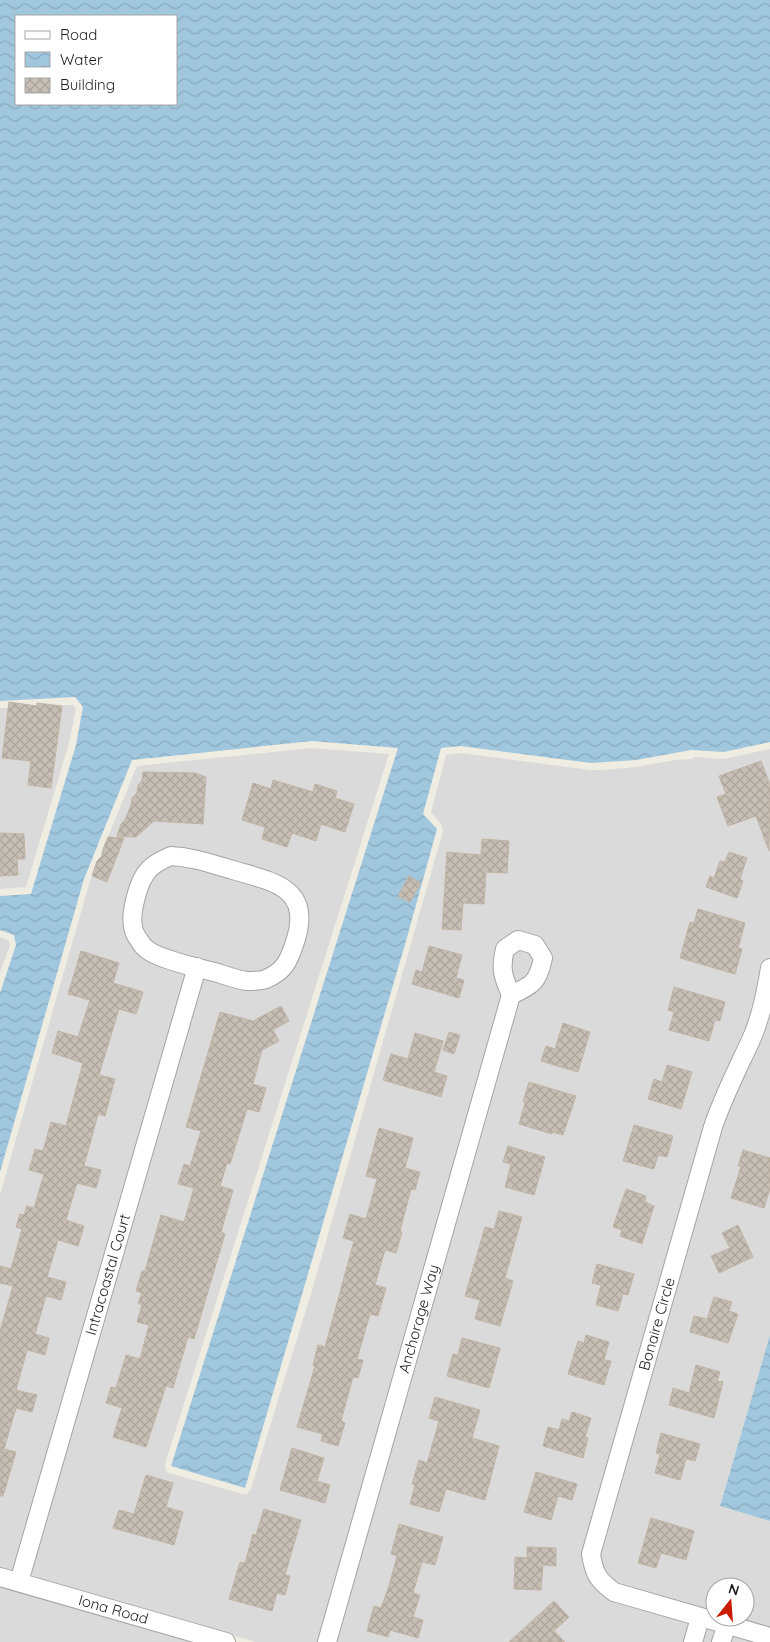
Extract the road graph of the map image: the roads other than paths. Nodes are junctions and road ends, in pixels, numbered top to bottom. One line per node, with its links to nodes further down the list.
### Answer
1 (197, 967): 1 (street); 5 (street, Intracoastal Court)
2 (770, 968): 6 (street, Bonaire Circle)
3 (511, 995): 12 (street, Anchorage Way)
4 (0, 1577): 5 (street, Iona Road)
5 (20, 1582): 11 (street, Iona Road)
6 (700, 1618): 7 (street, Bonaire Circle); 13 (street)
7 (705, 1619)
8 (726, 1627): 14 (street)
9 (734, 1627): 10 (street, Bonaire Circle)
10 (770, 1637)
11 (226, 1642)
12 (327, 1642)
13 (693, 1642)
14 (721, 1642)

